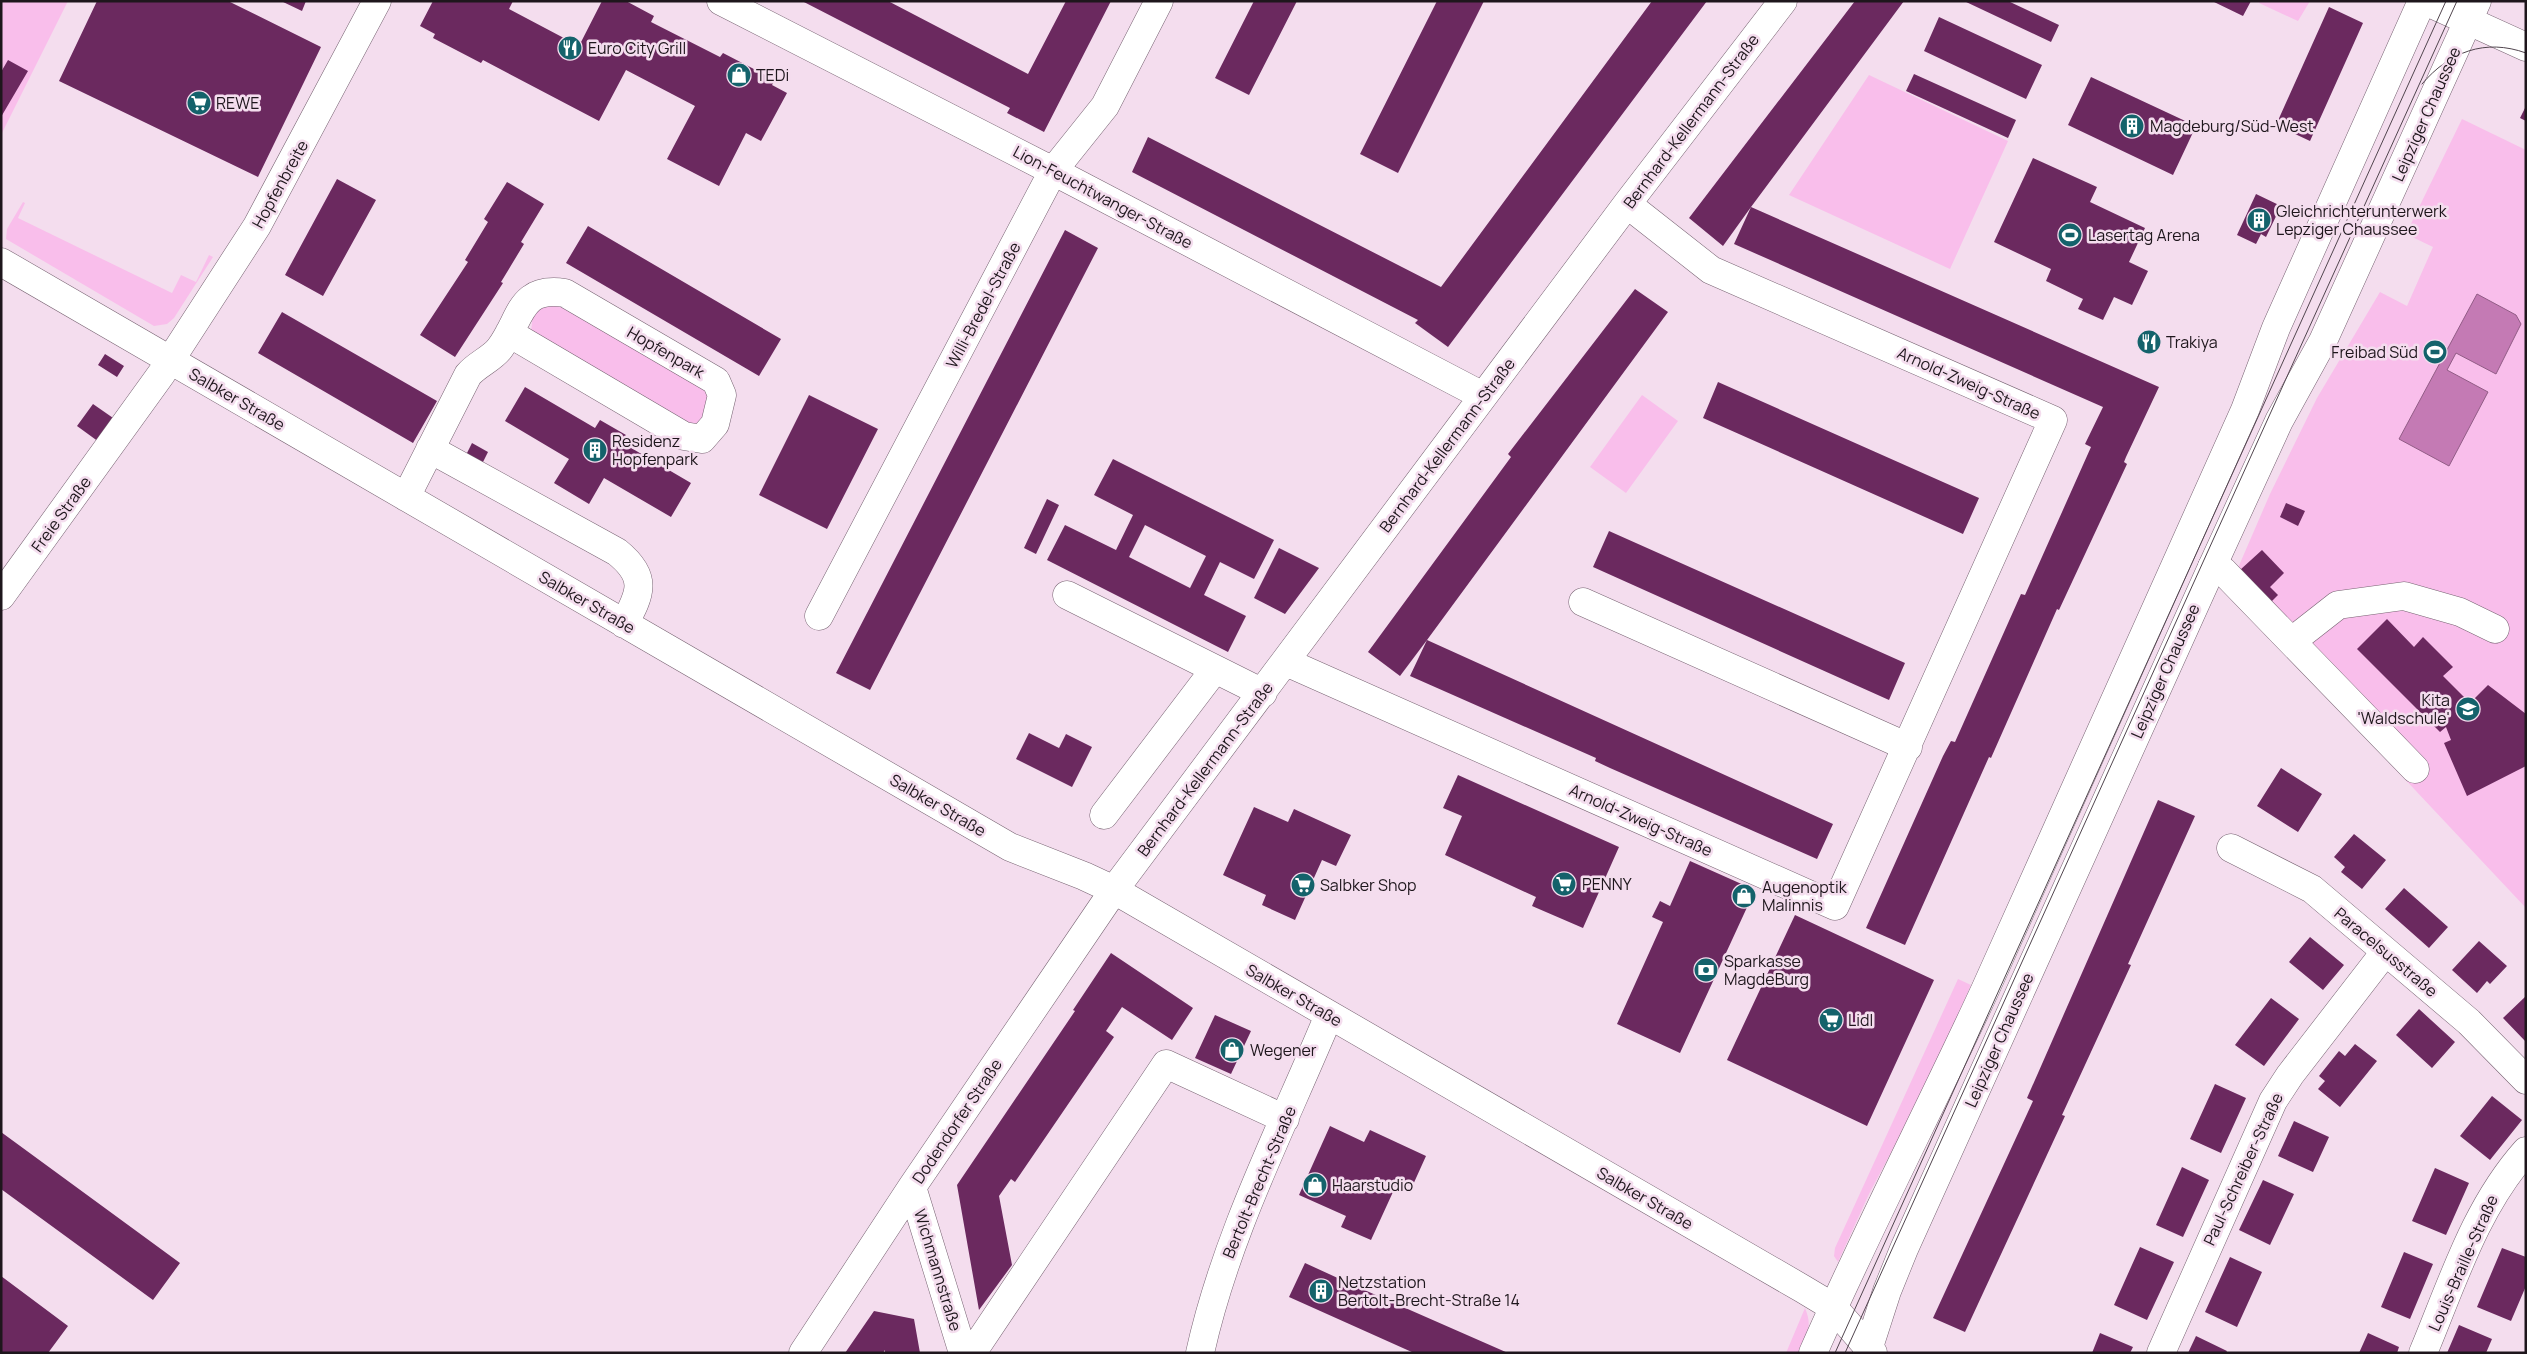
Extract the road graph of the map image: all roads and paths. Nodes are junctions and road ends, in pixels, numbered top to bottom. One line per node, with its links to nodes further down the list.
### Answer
1 (377, 1): 12 (street, Hopfenbreite)
2 (721, 1): 8 (street, Lion-Feuchtwanger-Straße)
3 (1159, 1): 8 (street, Willi-Bredel-Straße)
4 (1783, 1): 9 (street, Bernhard-Kellermann-Straße)
5 (2423, 1): 6 (street); 39 (street, Leipziger Chaussee)
6 (2473, 11): 7 (street); 17 (street, Leipziger Chaussee)
7 (2526, 47)
8 (1053, 171): 13 (street, Lion-Feuchtwanger-Straße); 21 (street, Willi-Bredel-Straße)
9 (1627, 204): 13 (street, Bernhard-Kellermann-Straße); 28 (street, Arnold-Zweig-Straße)
10 (1, 262): 12 (street, Salbker Straße)
11 (509, 333): 11 (street, Hopfenpark); 15 (street, Hopfenpark)
12 (171, 360): 14 (street, Hopfenbreite); 16 (street, Salbker Straße)
13 (1483, 396): 25 (street, Bernhard-Kellermann-Straße)
14 (121, 432): 19 (street, Freie Straße)
15 (430, 449): 16 (street, Hopfenpark); 22 (street)
16 (406, 496): 22 (street, Salbker Straße)
17 (2212, 567): 24 (street); 40 (street, Leipziger Chaussee)
18 (1067, 595): 26 (street)
19 (1, 596)
20 (1583, 602): 28 (street)
21 (819, 616)
22 (624, 624): 32 (street, Salbker Straße)
23 (2495, 629): 24 (street)
24 (2292, 641): 29 (street)
25 (1286, 662): 27 (street, Bernhard-Kellermann-Straße); 28 (street, Arnold-Zweig-Straße)
26 (1215, 669): 27 (street); 30 (street)
27 (1263, 693): 32 (street, Bernhard-Kellermann-Straße)
28 (1908, 747)
29 (2415, 769)
30 (1104, 814)
31 (2231, 848): 33 (street, Paracelsusstraße)
32 (1114, 890): 34 (street, Salbker Straße); 38 (street, Dodendorfer Straße)
33 (2385, 952): 35 (street, Paracelsusstraße); 46 (street, Paul-Schreiber-Straße)
34 (1329, 1015): 36 (street, Bertolt-Brecht-Straße); 39 (street, Salbker Straße)
35 (2526, 1080)
36 (1285, 1119): 43 (street); 44 (street, Bertolt-Brecht-Straße)
37 (2526, 1151): 47 (street, Louis-Braille-Straße)
38 (912, 1187): 41 (street, Dodendorfer Straße); 42 (street, Wichmannstraße)
39 (1833, 1307): 40 (street, Salbker Straße); 45 (street, Leipziger Chaussee)
40 (1870, 1351)
41 (803, 1353)
42 (963, 1353)
43 (972, 1353)
44 (1200, 1353)
45 (1813, 1353)
46 (2161, 1353)
47 (2423, 1353)

